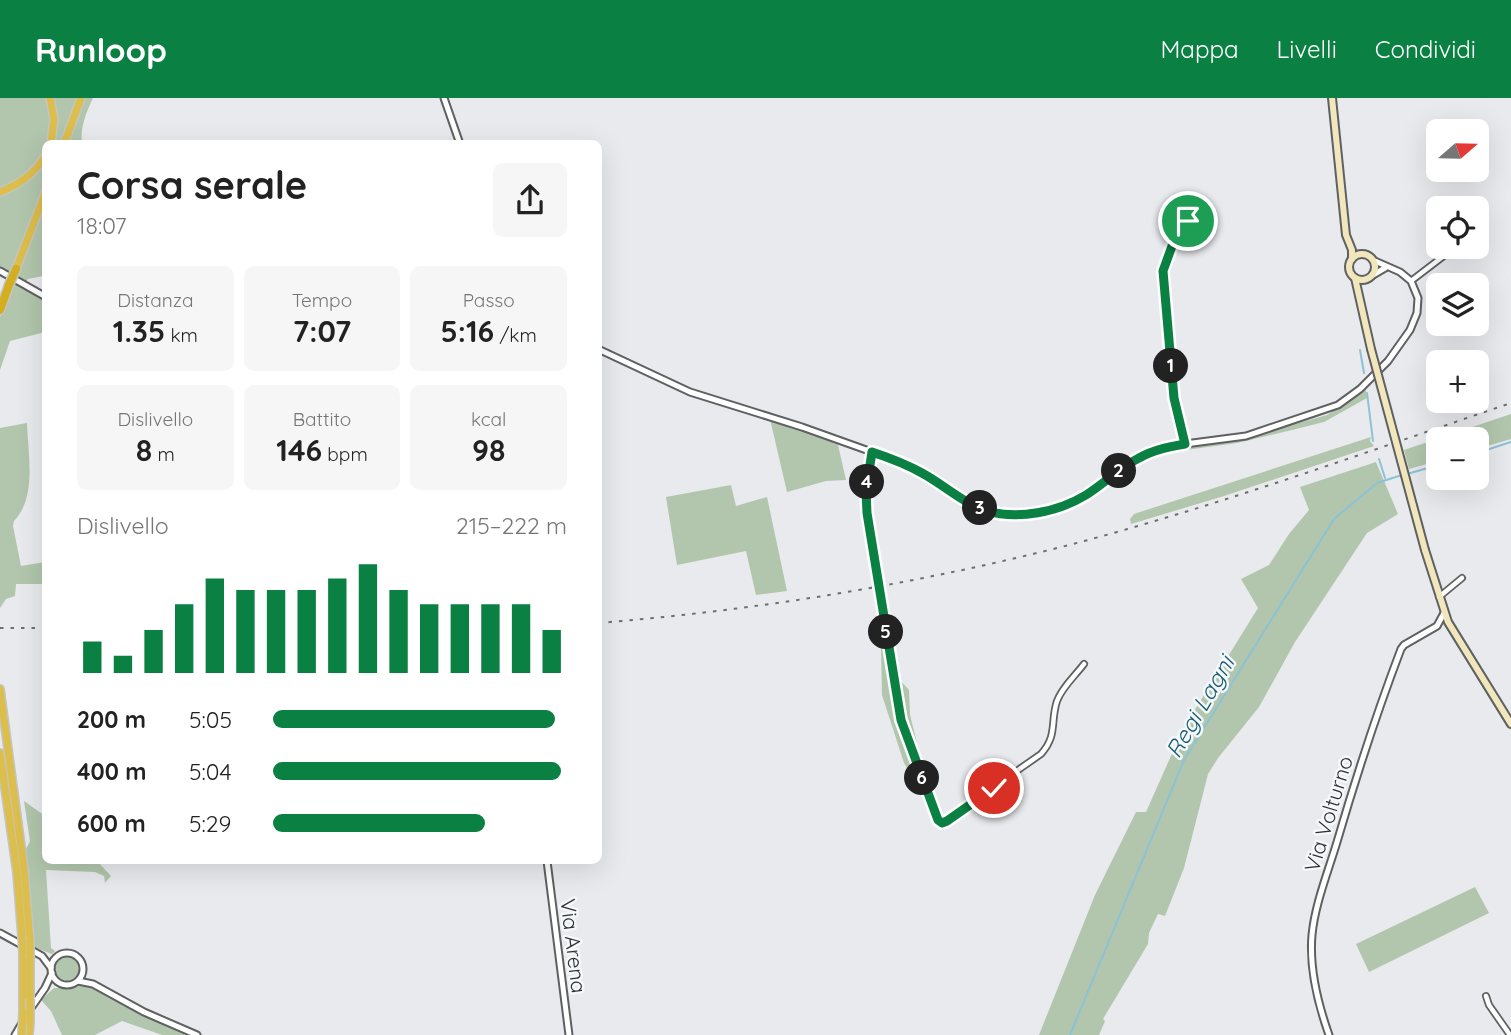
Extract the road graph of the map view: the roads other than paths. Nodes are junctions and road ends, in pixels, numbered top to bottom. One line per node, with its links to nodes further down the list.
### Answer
1 (50, 98): 5 (highway)
2 (81, 98): 6 (highway)
3 (444, 98): 7 (street)
4 (1332, 98): 12 (main road)
5 (52, 140)
6 (65, 140)
7 (459, 140)
8 (42, 160): 9 (highway)
9 (0, 192)
10 (42, 201): 18 (highway)
11 (1188, 221): 28 (street)
12 (1350, 247): 13 (main road); 14 (main road)
13 (1359, 254): 14 (main road); 16 (main road)
14 (1352, 259): 21 (main road)
15 (1441, 259): 23 (street)
16 (1375, 261): 17 (street); 20 (main road)
17 (1389, 268): 20 (street); 23 (street)
18 (16, 269): 26 (highway, bridge)
19 (0, 271): 25 (street)
20 (1373, 275): 22 (main road)
21 (1355, 278): 22 (main road); 24 (main road)
22 (1363, 280): 24 (main road)
23 (1411, 281): 28 (street)
24 (1358, 291): 31 (main road, bridge)
25 (42, 295)
26 (0, 310)
27 (602, 351): 29 (street)
28 (1185, 444): 29 (street)
29 (872, 452): 35 (street, bridge)
30 (1462, 578): 31 (street)
31 (1438, 597): 32 (main road)
32 (1447, 619): 33 (street, Via Volturno); 34 (main road)
33 (1439, 625): 34 (street); 57 (street, Via Volturno)
34 (1454, 633): 37 (main road)
35 (1084, 664)
36 (0, 689): 39 (highway)
37 (1511, 724)
38 (0, 753): 39 (highway)
39 (15, 827): 42 (highway, bridge)
40 (547, 864): 56 (street, Via Arena)
41 (0, 933): 44 (street)
42 (26, 955): 53 (highway, bridge); 54 (highway, bridge)
43 (58, 955): 44 (street); 45 (street); 46 (street)
44 (42, 956): 45 (street)
45 (51, 971): 48 (street); 50 (street)
46 (83, 972): 47 (street); 49 (street)
47 (78, 982): 48 (street); 49 (street)
48 (61, 984): 50 (street)
49 (93, 984): 55 (street)
50 (45, 988): 52 (street)
51 (1486, 996): 58 (street)
52 (15, 1035)
53 (22, 1035)
54 (29, 1035)
55 (197, 1035)
56 (569, 1035)
57 (1329, 1035)
58 (1510, 1035)

